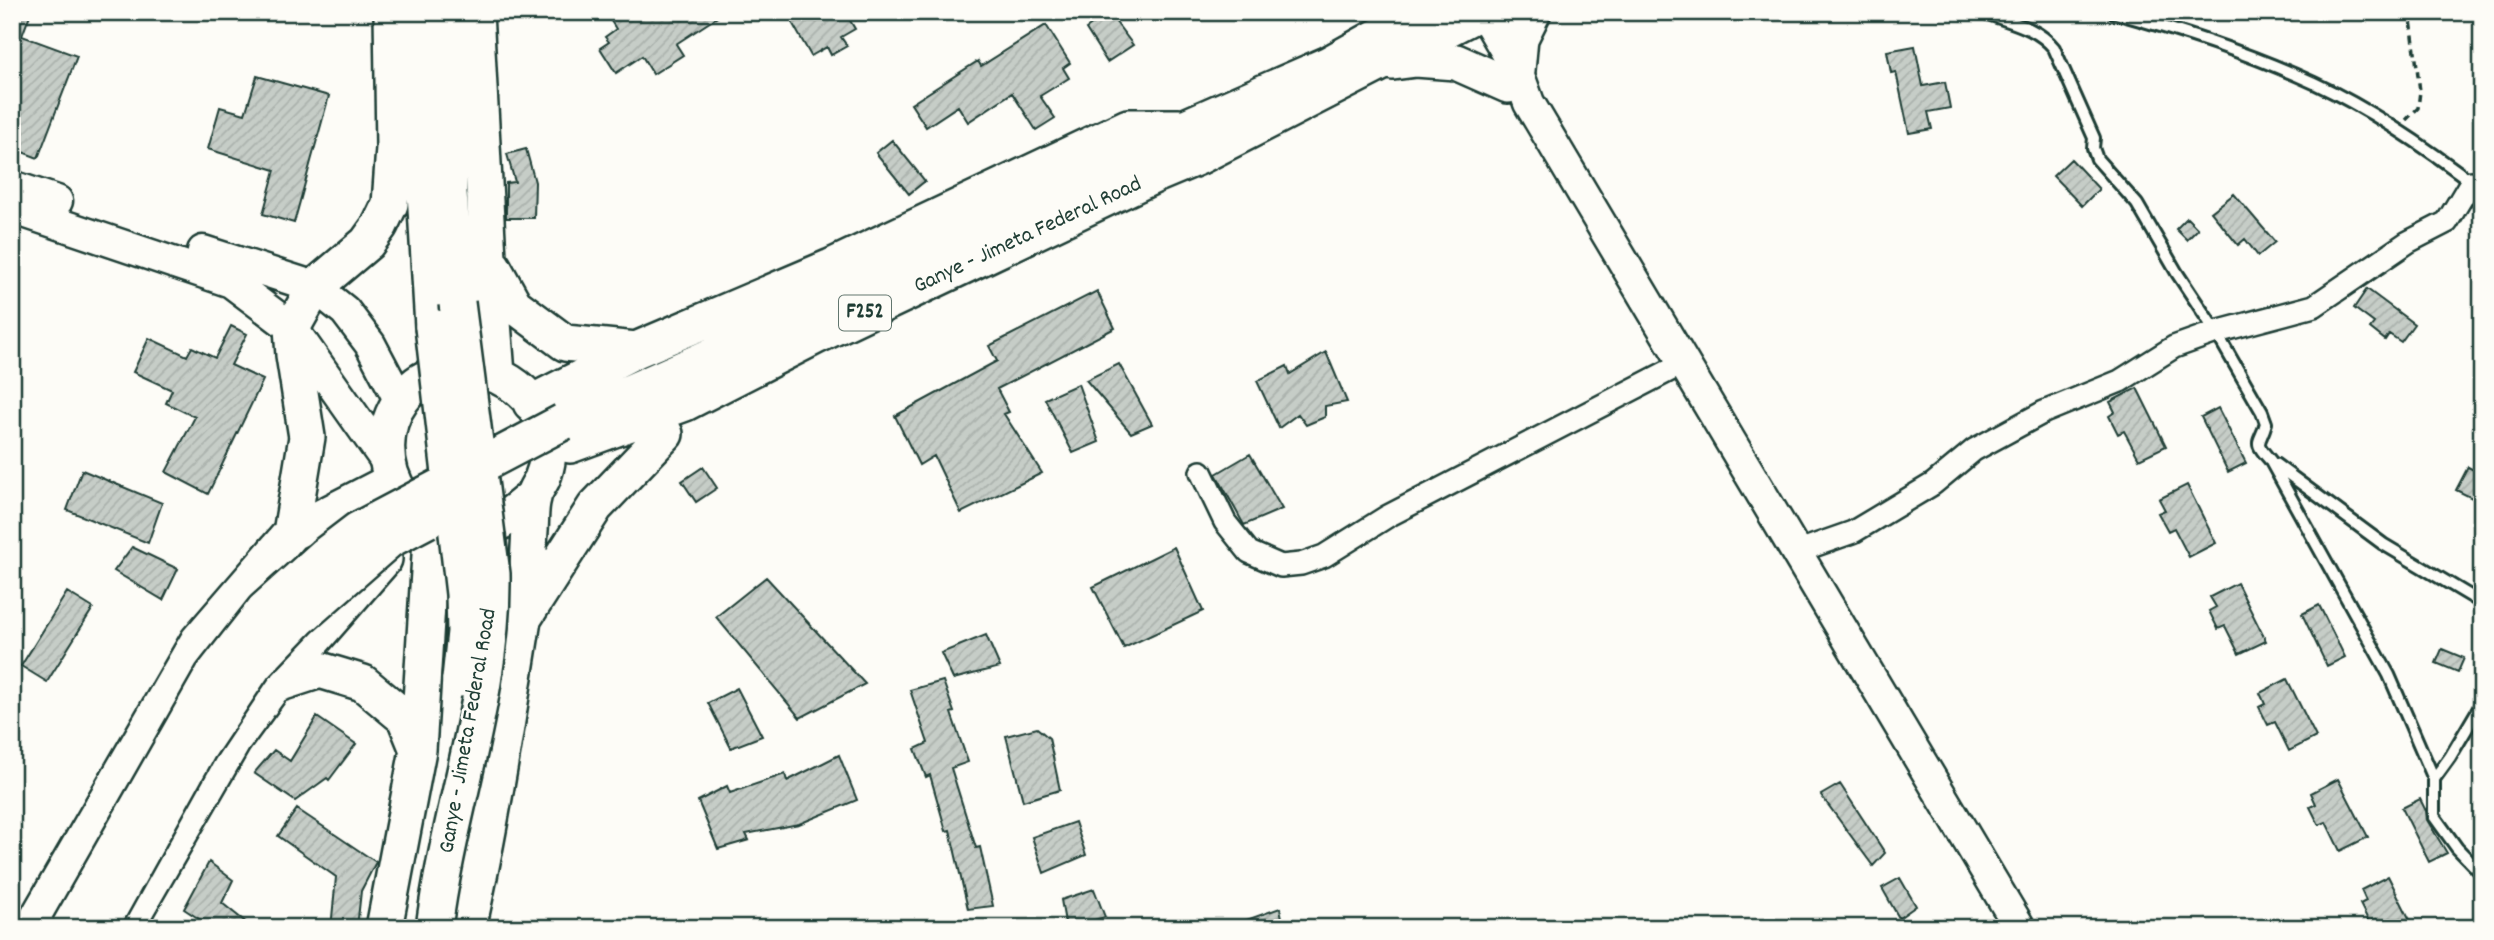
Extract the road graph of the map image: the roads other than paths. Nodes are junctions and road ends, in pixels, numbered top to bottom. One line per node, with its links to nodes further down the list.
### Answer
1 (392, 12): 16 (main road)
2 (420, 12): 45 (main road, Ganye - Jimeta Federal Road, bridge)
3 (1422, 12): 11 (main road, Ganye - Jimeta Federal Road / F252)
4 (1532, 12): 10 (main road)
5 (1983, 12): 18 (lane)
6 (2112, 12): 13 (lane)
7 (469, 13): 15 (main road); 46 (main road, Ganye - Jimeta Federal Road, bridge)
8 (1477, 14): 9 (main road, Ganye - Jimeta Federal Road / F252); 10 (main road)
9 (1383, 64): 10 (main road); 11 (main road, Ganye - Jimeta Federal Road / F252)
10 (1518, 86): 20 (main road)
11 (1191, 142): 19 (main road); 24 (main road, Ganye - Jimeta Federal Road / F252); 25 (main road)
12 (12, 186): 16 (main road)
13 (2476, 186): 18 (street)
14 (12, 208): 17 (main road)
15 (488, 258): 19 (main road); 21 (main road)
16 (315, 287): 17 (main road); 22 (main road)
17 (292, 328): 27 (main road); 31 (main road)
18 (2216, 332): 26 (lane); 32 (street)
19 (636, 350): 23 (main road)
20 (1684, 363): 28 (street); 32 (main road)
21 (498, 374): 22 (main road); 23 (main road)
22 (400, 401): 27 (main road)
23 (531, 403): 29 (main road)
24 (566, 433): 41 (main road, bridge); 42 (main road, bridge)
25 (665, 434): 29 (main road); 34 (main road)
26 (2270, 460): 33 (lane); 38 (lane)
27 (389, 471): 30 (main road); 31 (main road)
28 (1201, 472)
29 (538, 487): 30 (main road); 34 (main road)
30 (427, 519): 35 (main road); 37 (main road)
31 (291, 533): 40 (main road)
32 (1796, 552): 48 (main road)
33 (2482, 603)
34 (523, 619): 47 (main road)
35 (274, 685): 37 (main road); 43 (main road)
36 (2482, 703): 38 (lane)
37 (418, 750): 44 (main road)
38 (2434, 779): 39 (lane)
39 (2482, 874)
40 (32, 928)
41 (69, 928)
42 (99, 928)
43 (125, 928)
44 (383, 928)
45 (412, 928)
46 (433, 928)
47 (468, 928)
48 (2020, 928)

